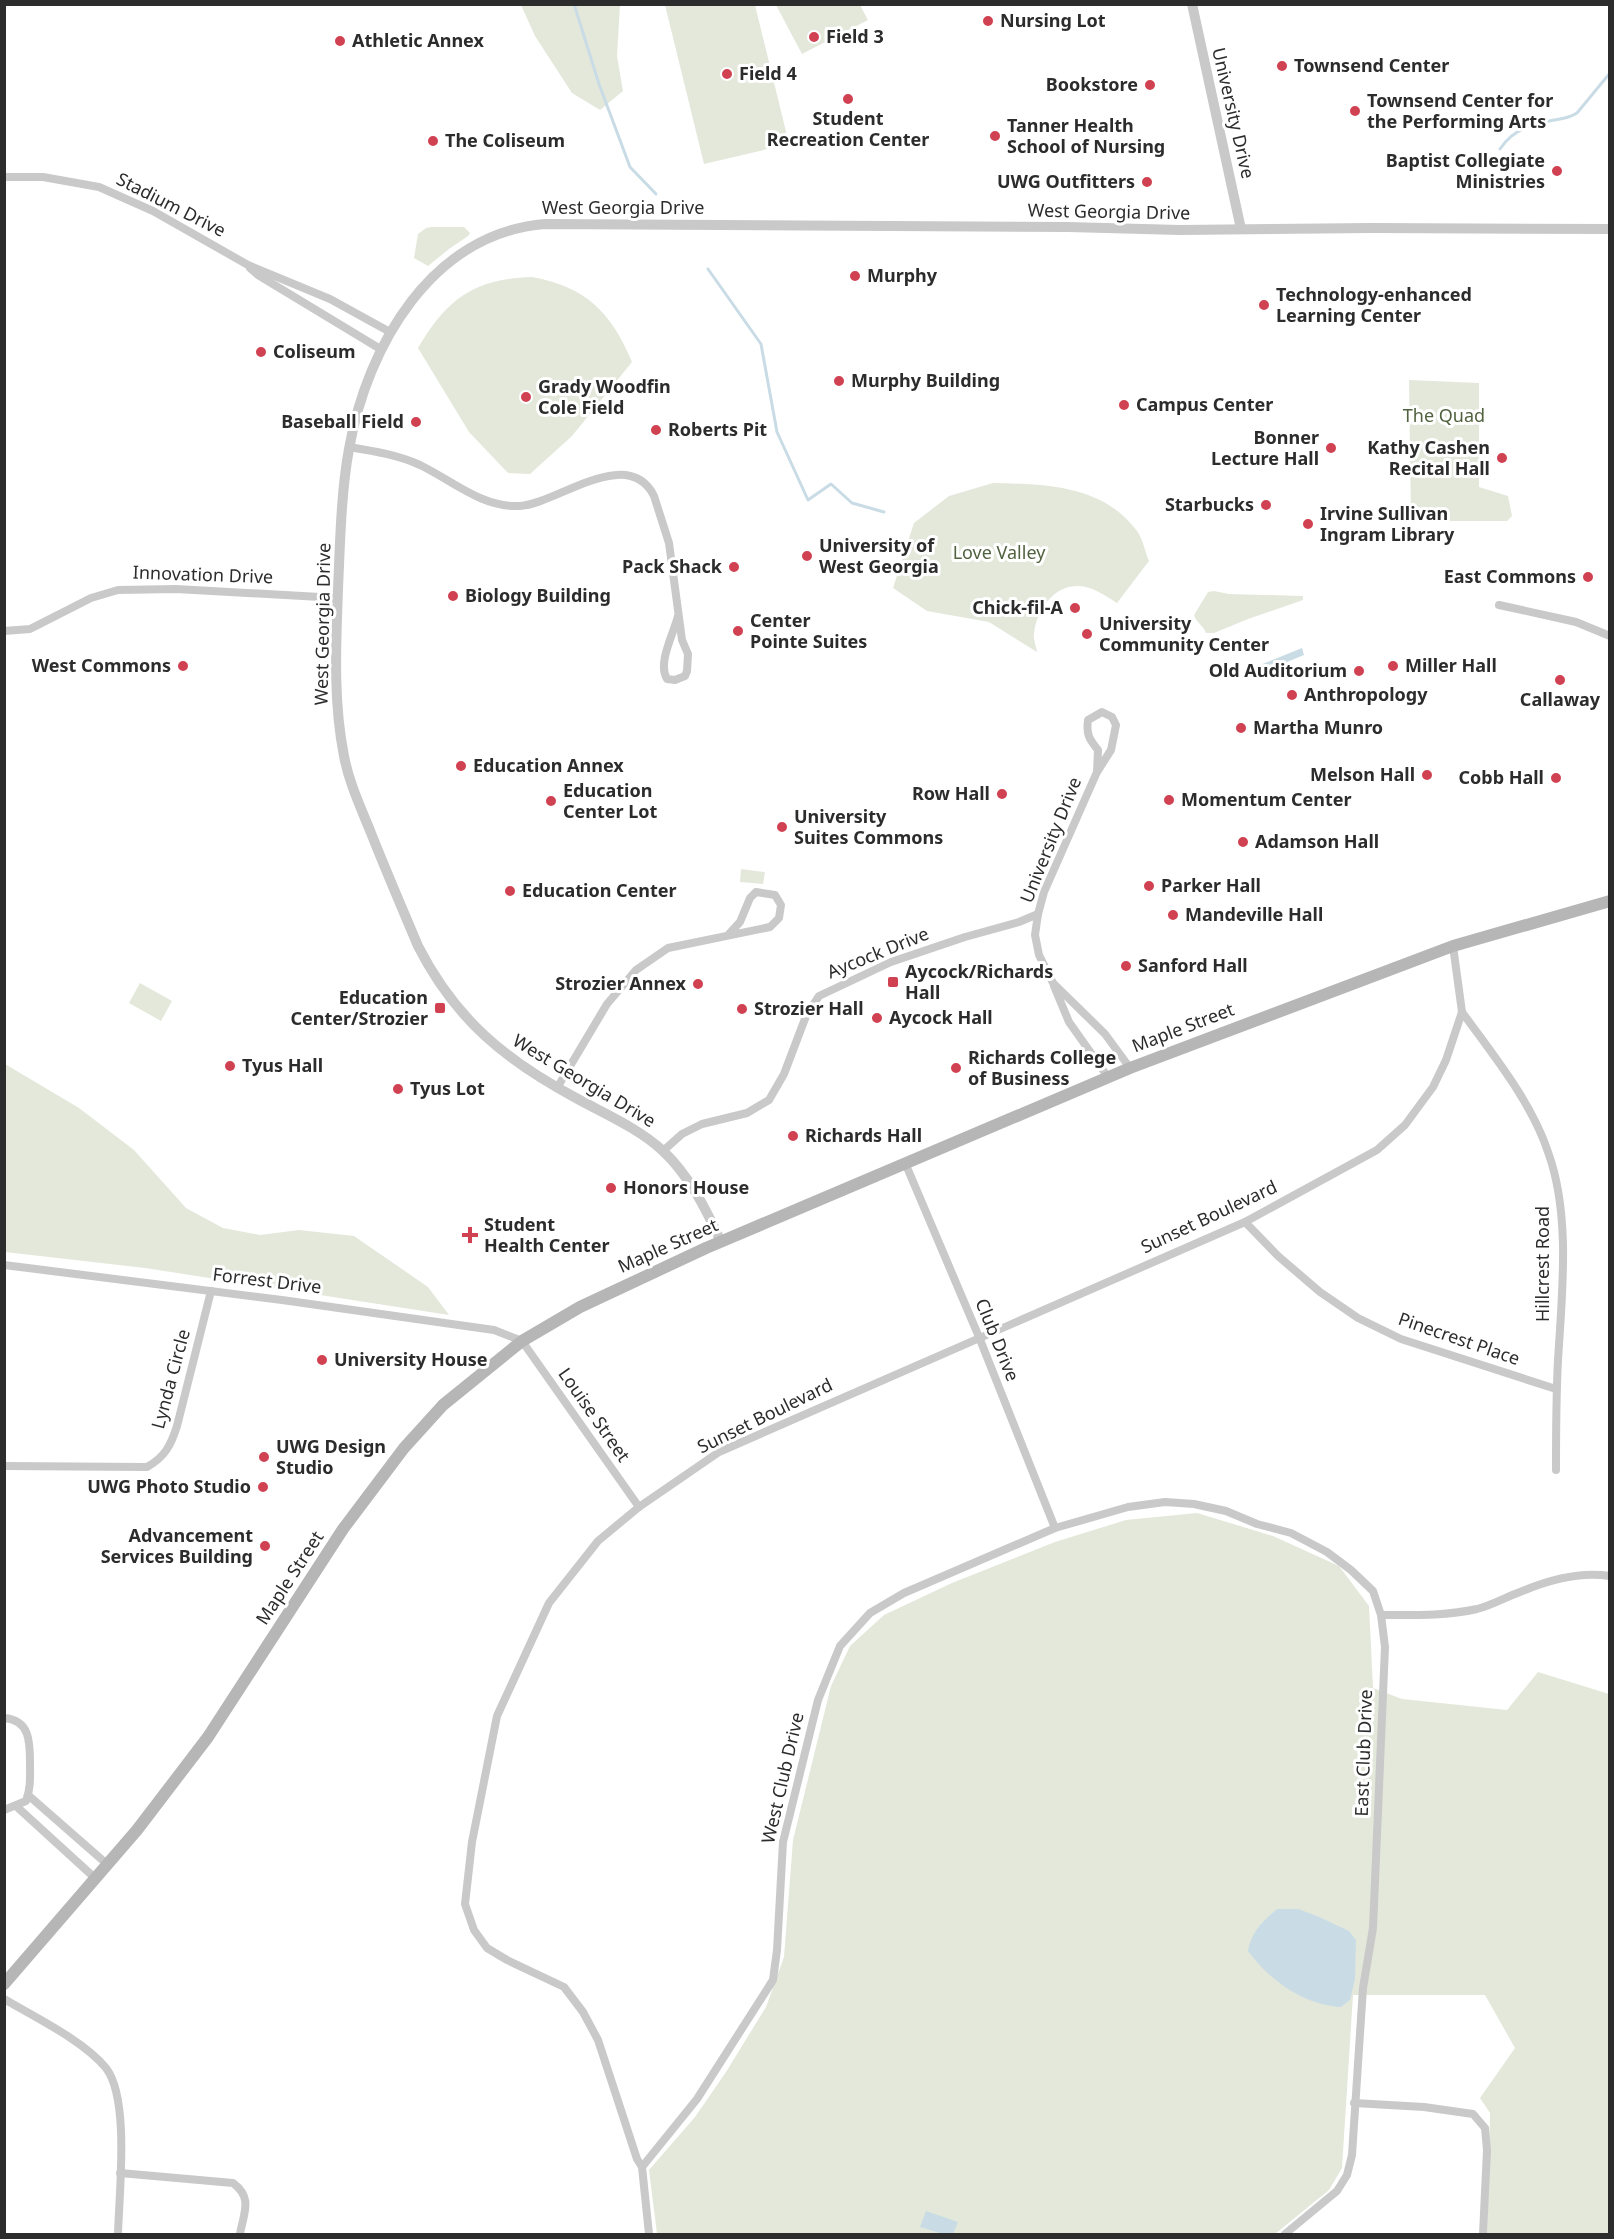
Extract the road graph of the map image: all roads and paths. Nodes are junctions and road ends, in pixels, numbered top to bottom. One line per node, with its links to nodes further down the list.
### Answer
1 (1192, 4): 3 (street, University Drive)
2 (4, 177): 5 (street, Stadium Drive)
3 (1242, 229): 4 (street, West Georgia Drive); 6 (street, West Georgia Drive)
4 (1610, 229)
5 (248, 265): 6 (street, Stadium Drive); 7 (street, Stadium Drive)
6 (390, 332): 7 (street, West Georgia Drive)
7 (382, 350): 8 (street, West Georgia Drive)
8 (349, 447): 9 (street, West Georgia Drive); 11 (street)
9 (338, 598): 12 (street, Innovation Drive); 23 (street, West Georgia Drive)
10 (1499, 605): 13 (street)
11 (678, 616): 11 (street)
12 (4, 631)
13 (1610, 636)
14 (1097, 772): 14 (street, University Drive); 16 (street, University Drive)
15 (1610, 901): 18 (main road, Maple Street)
16 (1038, 914): 19 (street, University Drive); 24 (street, Aycock Drive)
17 (729, 934): 17 (street); 23 (street)
18 (1453, 946): 20 (street, Sunset Boulevard); 21 (main road, Maple Street)
19 (1053, 983): 21 (street, University Drive); 22 (street)
20 (1462, 1012): 26 (street, Sunset Boulevard); 32 (street, Hillcrest Road)
21 (1130, 1068): 22 (main road, Maple Street)
22 (1108, 1077): 25 (main road, Maple Street)
23 (557, 1088): 24 (street, West Georgia Drive)
24 (663, 1150): 27 (street, West Georgia Drive)
25 (906, 1165): 27 (main road, Maple Street); 30 (street, Club Drive)
26 (1245, 1221): 30 (street, Sunset Boulevard); 32 (street, Pinecrest Place)
27 (721, 1242): 31 (main road, Maple Street)
28 (4, 1266): 29 (street, Forrest Drive)
29 (211, 1291): 31 (street, Forrest Drive); 33 (street, Lynda Circle)
30 (978, 1337): 35 (street, Sunset Boulevard); 36 (street, Club Drive)
31 (522, 1341): 35 (street, Louise Street); 43 (main road, Maple Street)
32 (1556, 1389): 34 (street, Hillcrest Road)
33 (4, 1466)
34 (1556, 1470)
35 (639, 1508): 48 (street, Sunset Boulevard)
36 (1055, 1528): 38 (street, East Club Drive); 48 (street, West Club Drive)
37 (1610, 1576): 38 (street)
38 (1381, 1615): 47 (street, East Club Drive)
39 (4, 1718): 40 (street)
40 (28, 1795): 41 (street); 43 (street)
41 (16, 1806): 42 (street); 44 (street)
42 (4, 1810)
43 (108, 1865): 44 (main road, Maple Street)
44 (96, 1879): 45 (main road, Maple Street)
45 (4, 1984)
46 (4, 1999): 49 (street)
47 (1354, 2103): 53 (street, East Club Drive); 54 (street)
48 (642, 2167): 52 (street)
49 (120, 2172): 50 (street); 51 (street)
50 (118, 2235)
51 (240, 2235)
52 (649, 2235)
53 (1285, 2235)
54 (1483, 2235)

